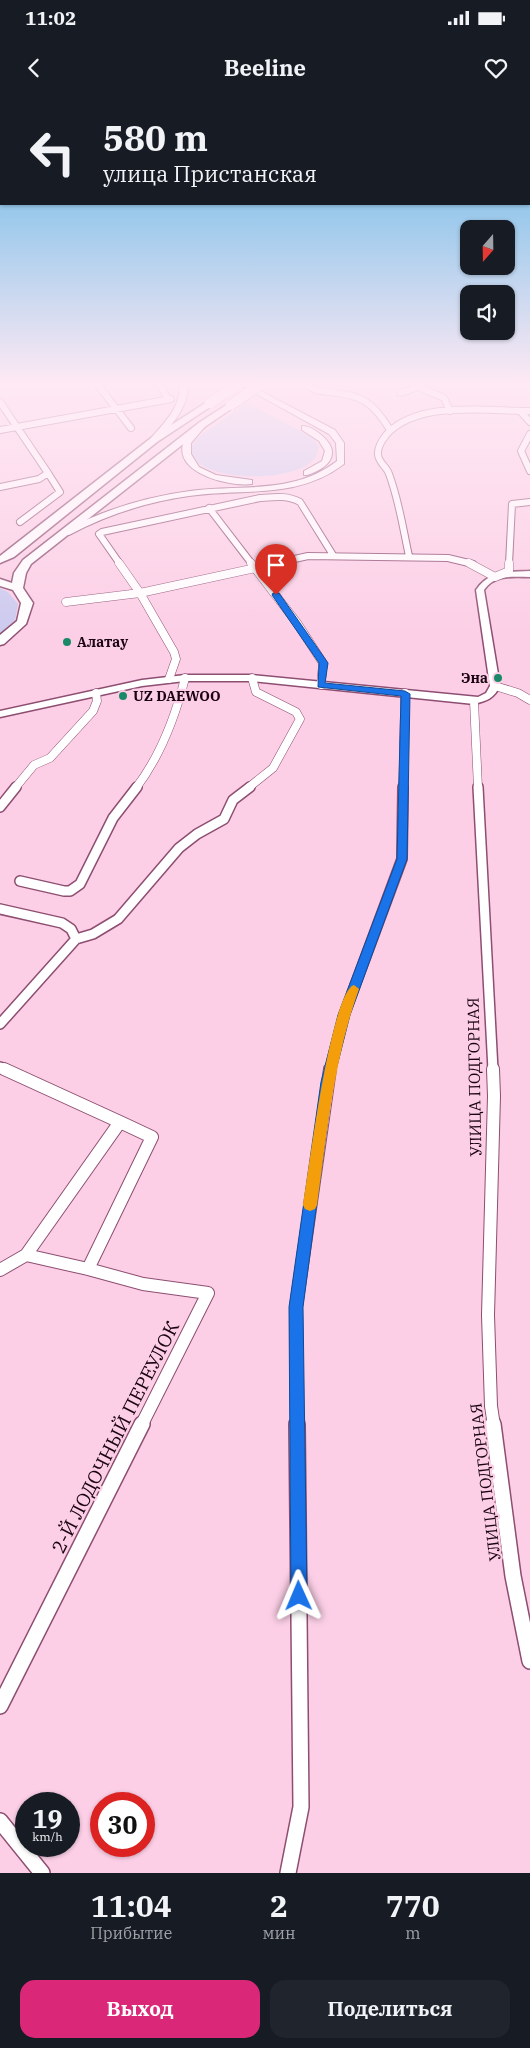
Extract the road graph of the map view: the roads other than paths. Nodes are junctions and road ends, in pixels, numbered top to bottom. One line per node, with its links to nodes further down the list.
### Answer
1 (45, 468): 8 (street)
2 (119, 468): 16 (highway)
3 (147, 468): 13 (highway)
4 (195, 468): 5 (main road)
5 (317, 468)
6 (335, 468): 13 (main road)
7 (386, 468): 15 (street)
8 (48, 472): 9 (street); 12 (street)
9 (0, 486)
10 (530, 502): 19 (street)
11 (210, 508): 14 (street); 17 (street); 22 (street)
12 (20, 522)
13 (50, 543): 21 (highway)
14 (333, 555): 15 (street); 17 (street)
15 (409, 556): 19 (street)
16 (0, 560)
17 (255, 567): 22 (street); 28 (street)
18 (530, 574): 19 (street)
19 (495, 577): 29 (street)
20 (0, 582): 21 (highway)
21 (17, 588): 24 (highway)
22 (140, 593): 23 (street); 27 (street)
23 (66, 602)
24 (0, 641)
25 (185, 678): 26 (street); 27 (street); 36 (street)
26 (252, 678): 28 (street); 38 (street)
27 (169, 679): 30 (street)
28 (321, 685): 31 (street)
29 (495, 686): 32 (street); 33 (street)
30 (96, 693): 34 (street); 35 (street)
31 (405, 694): 32 (street); 49 (street)
32 (474, 700): 45 (street, УЛИЦА ПОДГОРНАЯ)
33 (530, 700)
34 (0, 714)
35 (0, 807)
36 (20, 881)
37 (0, 909): 38 (street)
38 (76, 939): 39 (street)
39 (0, 1024)
40 (0, 1067): 41 (street)
41 (120, 1122): 42 (street); 43 (street)
42 (26, 1255): 43 (street, 2-Й ЛОДОЧНЫЙ ПЕРЕУЛОК); 44 (street)
43 (88, 1268): 46 (street, 2-Й ЛОДОЧНЫЙ ПЕРЕУЛОК)
44 (0, 1270)
45 (530, 1660)
46 (0, 1706)
47 (0, 1821): 48 (street)
48 (42, 1873)
49 (288, 1873)

